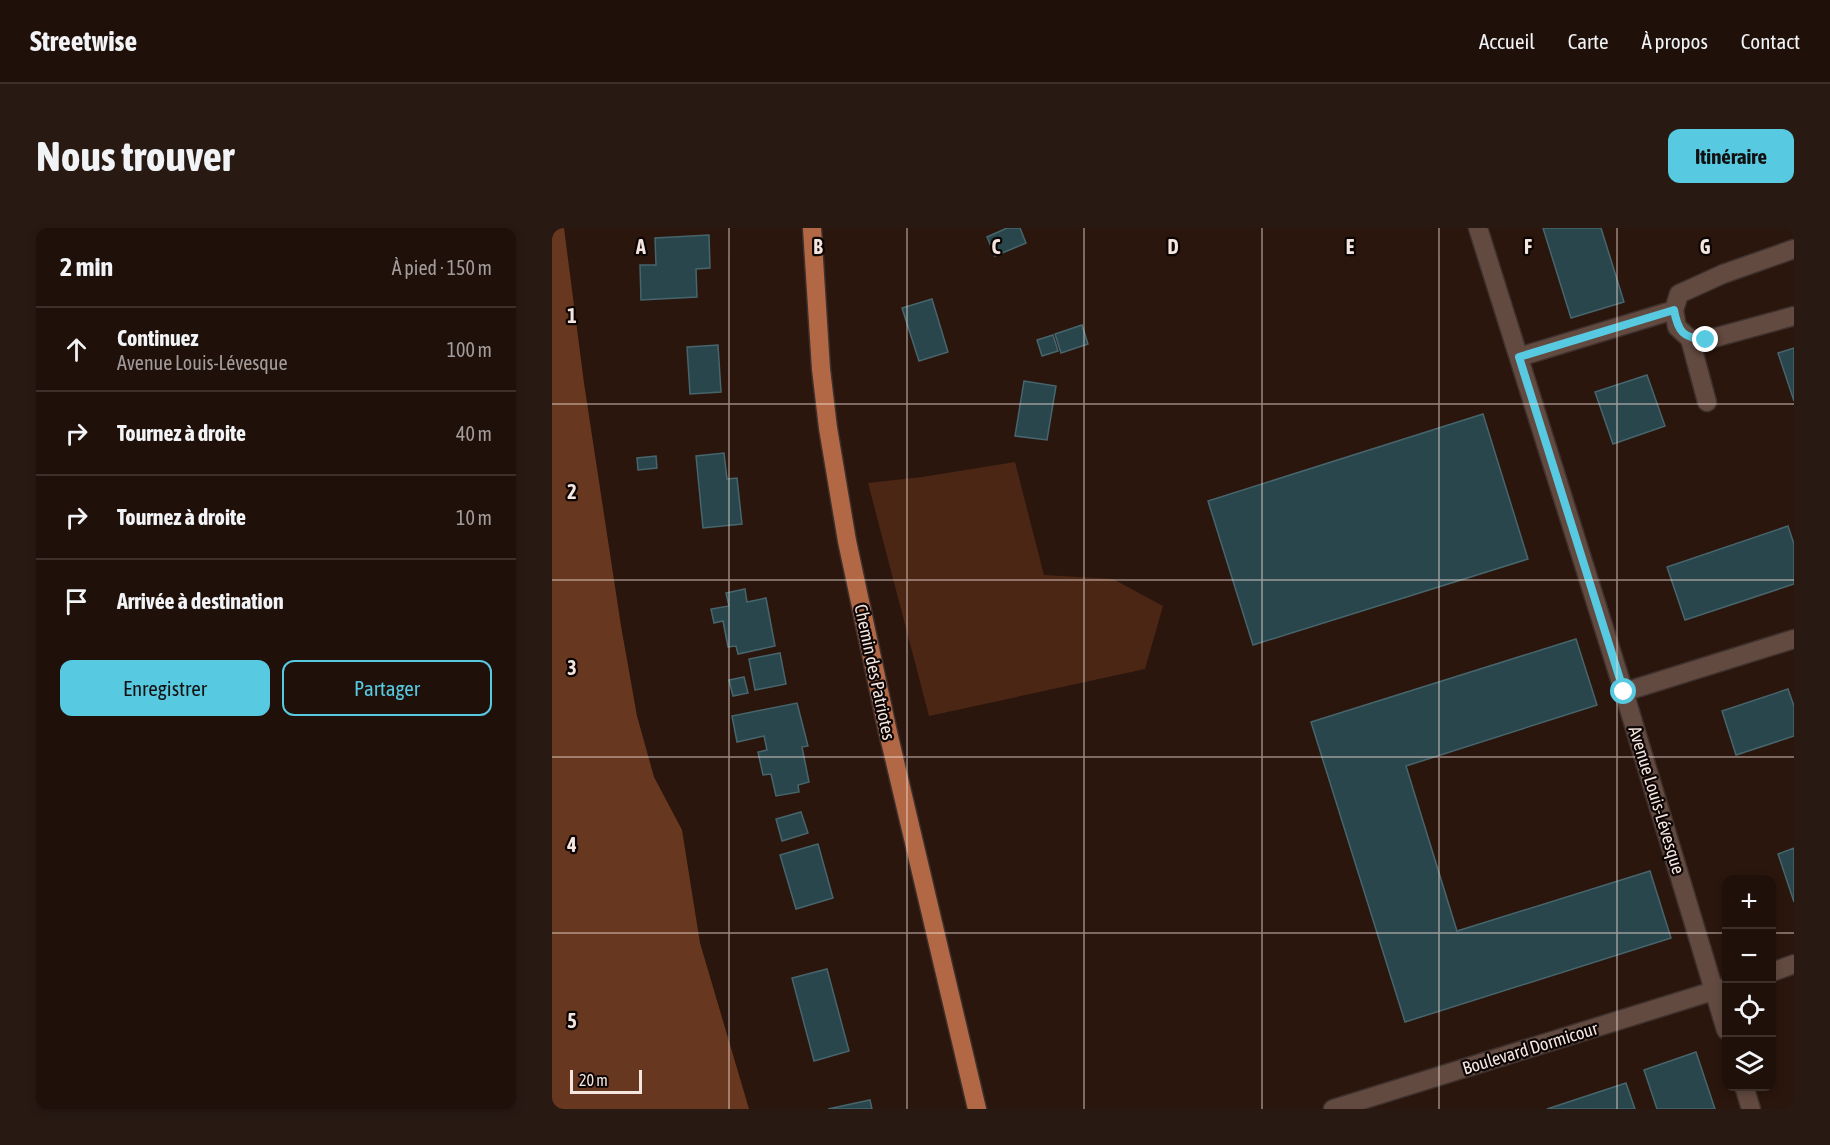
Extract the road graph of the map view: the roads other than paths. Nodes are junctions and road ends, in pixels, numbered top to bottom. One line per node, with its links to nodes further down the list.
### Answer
1 (812, 228): 15 (main road, Chemin des Patriotes)
2 (1478, 228): 7 (street, Avenue Louis-Lévesque)
3 (1794, 249): 4 (street)
4 (1674, 310): 6 (street); 7 (street)
5 (1794, 316): 6 (street)
6 (1690, 339): 8 (street)
7 (1519, 357): 10 (street, Avenue Louis-Lévesque)
8 (1707, 402)
9 (1794, 639): 10 (street)
10 (1624, 692): 13 (street, Avenue Louis-Lévesque)
11 (1794, 964): 12 (street)
12 (1776, 971)
13 (1720, 989): 16 (street, Boulevard Dormicour)
14 (1746, 1091): 17 (street)
15 (977, 1109)
16 (1333, 1109)
17 (1751, 1109)

